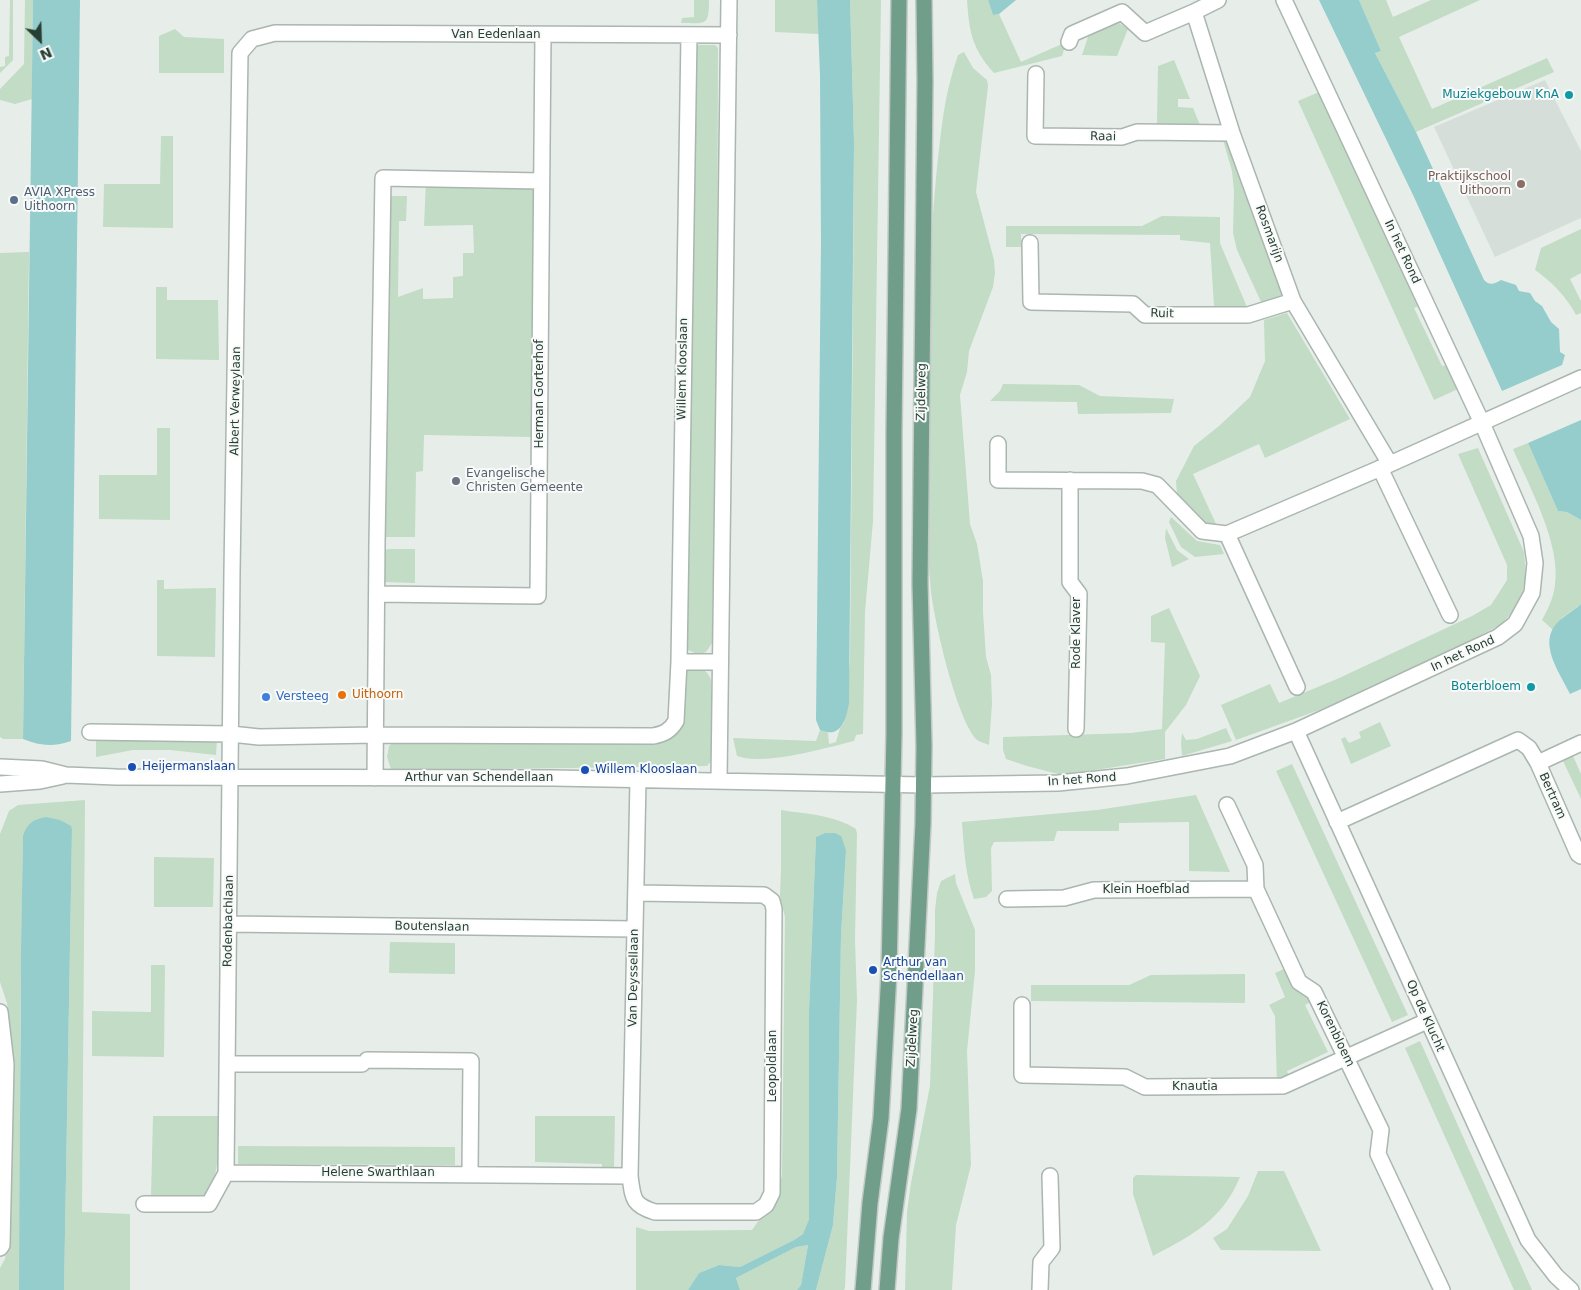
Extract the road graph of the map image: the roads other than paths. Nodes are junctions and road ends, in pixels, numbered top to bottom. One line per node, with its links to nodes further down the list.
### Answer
1 (729, 0): 9 (street)
2 (899, 0): 42 (main road)
3 (924, 0): 43 (main road, Zijdelweg)
4 (1218, 0): 6 (street)
5 (1284, 0): 18 (street, In het Rond)
6 (1194, 12): 11 (street); 13 (street, Rosmarijn)
7 (543, 35): 8 (street, Van Eedenlaan); 10 (street, Van Eedenlaan); 14 (street, Herman Gorterhof)
8 (689, 35): 9 (street, Van Eedenlaan); 25 (street, Willem Klooslaan)
9 (729, 35): 26 (street)
10 (262, 36): 31 (street, Albert Verweylaan)
11 (1069, 42)
12 (1036, 74): 13 (street, Raai)
13 (1232, 134): 16 (street, Rosmarijn)
14 (541, 181): 23 (street); 23 (street, Herman Gorterhof)
15 (1030, 244): 16 (street, Ruit)
16 (1293, 301): 20 (street, Rosmarijn)
17 (1581, 378): 18 (street)
18 (1482, 423): 20 (street); 29 (street, In het Rond)
19 (998, 444): 21 (street)
20 (1385, 466): 22 (street); 24 (street)
21 (1070, 480): 22 (street); 28 (street, Rode Klaver)
22 (1227, 534): 27 (street)
23 (376, 594): 32 (street)
24 (1450, 615)
25 (679, 662): 26 (street); 32 (street)
26 (719, 662): 40 (street)
27 (1297, 687)
28 (1076, 729)
29 (1296, 731): 43 (street, In het Rond); 45 (street, Op de Klucht)
30 (90, 732): 31 (street)
31 (231, 734): 32 (street); 37 (street, Albert Verweylaan)
32 (375, 735): 38 (street)
33 (1581, 743): 34 (street)
34 (1538, 762): 45 (street); 46 (street, Bertram)
35 (1, 766): 36 (street, Arthur van Schendellaan); 41 (street)
36 (66, 775): 37 (street, Arthur van Schendellaan); 41 (street, Arthur van Schendellaan)
37 (231, 777): 38 (street, Arthur van Schendellaan); 50 (street, Rodenbachlaan)
38 (375, 778): 39 (street, Arthur van Schendellaan)
39 (638, 780): 40 (street, Arthur van Schendellaan); 48 (street, Van Deyssellaan)
40 (718, 780): 42 (street, Arthur van Schendellaan)
41 (0, 784)
42 (892, 785): 43 (street); 64 (main road)
43 (924, 785): 65 (main road, Zijdelweg)
44 (1227, 805): 47 (street, Korenbloem)
45 (1337, 822): 54 (street, Op de Klucht)
46 (1581, 856)
47 (1256, 890): 49 (street, Klein Hoefblad); 55 (street, Korenbloem)
48 (636, 893): 51 (street, Van Deyssellaan); 59 (street, Leopoldlaan)
49 (1007, 899)
50 (229, 924): 51 (street, Boutenslaan); 56 (street, Rodenbachlaan)
51 (634, 929): 59 (street, Van Deyssellaan)
52 (1022, 1005): 55 (street, Knautia)
53 (0, 1012): 62 (street)
54 (1427, 1021): 55 (street, Knautia); 69 (street, Op de Klucht)
55 (1347, 1057): 63 (street, Korenbloem)
56 (227, 1064): 57 (street, Rodenbachlaan); 58 (street)
57 (226, 1173): 58 (street, Helene Swarthlaan); 61 (street)
58 (470, 1173): 59 (street, Helene Swarthlaan)
59 (630, 1176)
60 (1050, 1176): 66 (street)
61 (144, 1204)
62 (0, 1248)
63 (1432, 1269): 67 (street, Korenbloem); 68 (street, Korenbloem)
64 (863, 1290)
65 (887, 1290)
66 (1040, 1290)
67 (1432, 1290)
68 (1442, 1290)
69 (1571, 1290)

